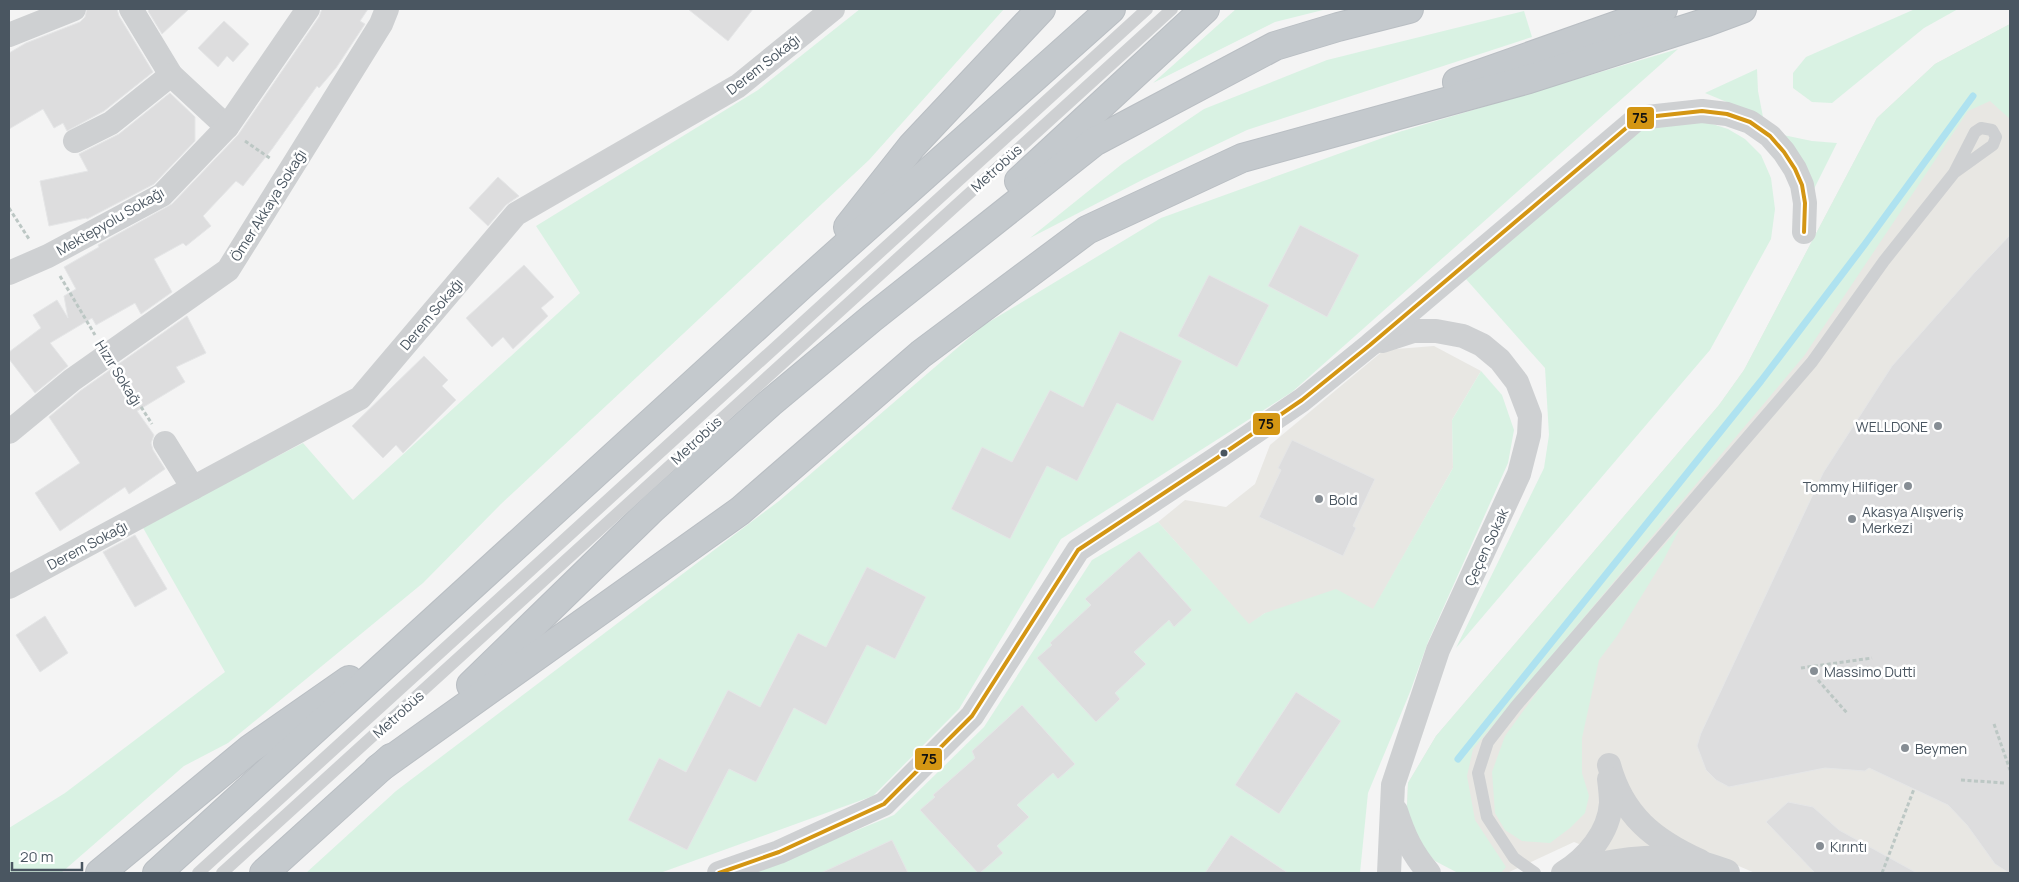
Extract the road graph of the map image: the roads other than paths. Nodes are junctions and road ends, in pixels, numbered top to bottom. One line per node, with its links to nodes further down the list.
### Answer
1 (74, 9): 14 (street)
2 (132, 9): 15 (street)
3 (308, 9): 16 (street, Mektepyolu Sokağı)
4 (387, 9): 27 (street, Ömer Akkaya Sokağı)
5 (833, 9): 29 (street, Derem Sokağı)
6 (1041, 9): 22 (highway)
7 (1111, 9): 22 (highway)
8 (1147, 9): 36 (lane, Metrobüs)
9 (1172, 9): 37 (lane, Metrobüs)
10 (1204, 9): 24 (highway)
11 (1409, 9): 24 (highway)
12 (1663, 9): 18 (highway)
13 (1742, 9): 18 (highway)
14 (9, 35)
15 (171, 75): 16 (street); 17 (street)
16 (227, 127): 21 (street, Mektepyolu Sokağı)
17 (75, 142)
18 (1242, 158): 32 (highway)
19 (1954, 173): 42 (lane)
20 (1804, 232): 23 (street)
21 (9, 273)
22 (803, 284): 31 (highway)
23 (1439, 287): 25 (street); 26 (street)
24 (872, 318): 32 (highway)
25 (1451, 334): 26 (street, Çeçen Sokak); 33 (street, Çeçen Sokak)
26 (1370, 345): 39 (street)
27 (9, 432)
28 (165, 444): 29 (street)
29 (193, 488): 30 (street, Derem Sokağı)
30 (9, 587)
31 (439, 618): 34 (highway); 35 (highway)
32 (378, 769): 38 (highway)
33 (1393, 785): 40 (street, Çeçen Sokak); 41 (street)
34 (100, 873)
35 (157, 873)
36 (198, 873)
37 (222, 873)
38 (264, 873)
39 (719, 873)
40 (1389, 873)
41 (1429, 873)
42 (1535, 873)
43 (1562, 873): 45 (street)
44 (1568, 873): 45 (street)
45 (1724, 873)

